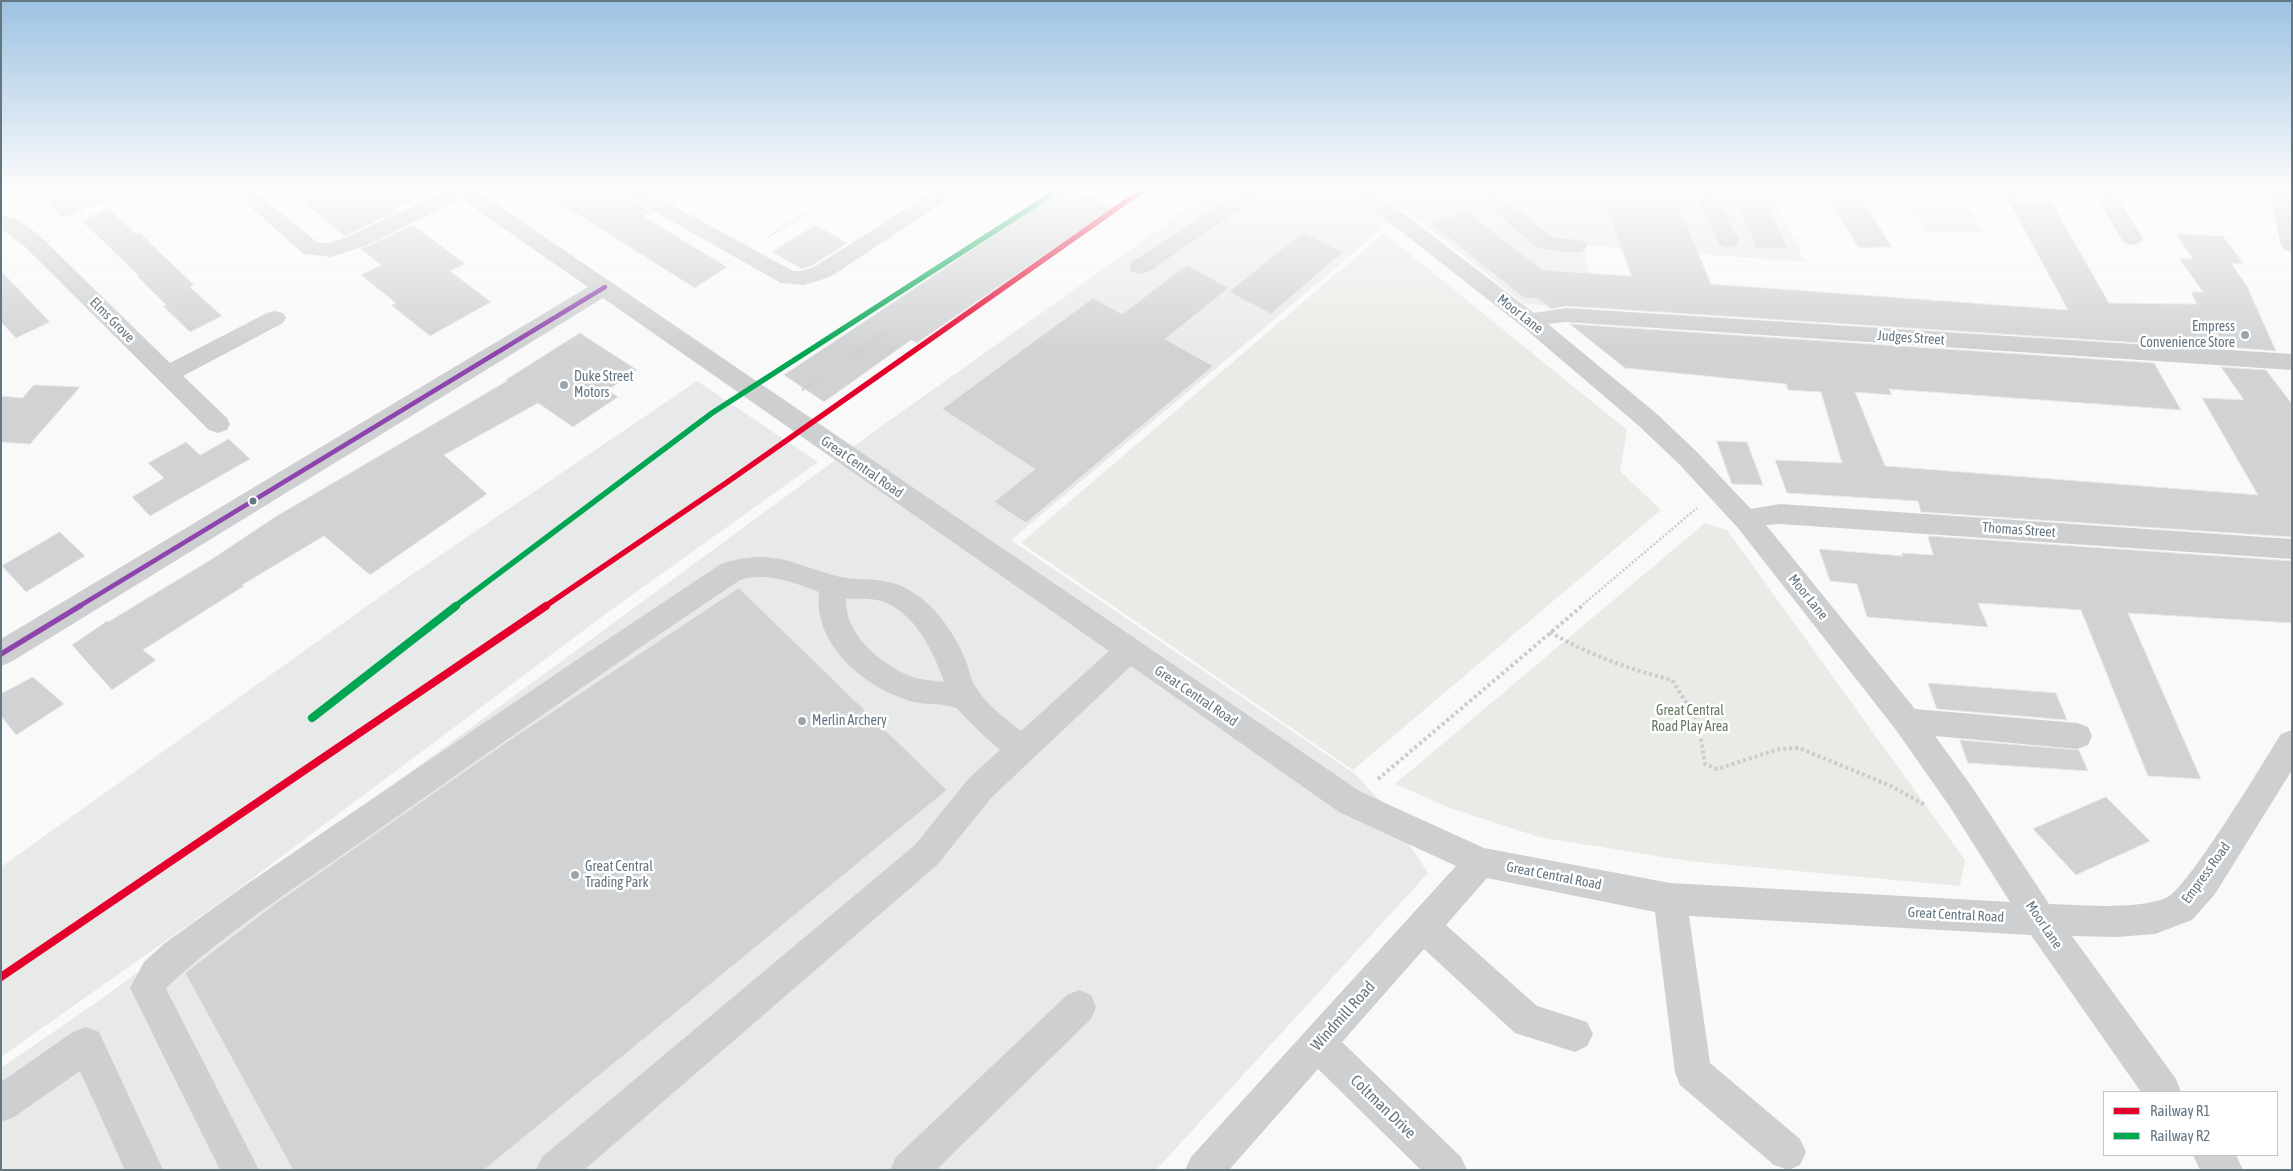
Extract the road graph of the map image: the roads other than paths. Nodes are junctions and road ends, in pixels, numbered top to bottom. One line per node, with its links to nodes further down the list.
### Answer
1 (35, 244): 16 (street, Elms Grove)
2 (306, 244): 3 (street)
3 (349, 244)
4 (542, 244): 12 (street, Great Central Road)
5 (726, 244): 6 (street)
6 (865, 244)
7 (1175, 244): 11 (street)
8 (1430, 244): 14 (street, Moor Lane)
9 (1551, 244): 10 (street)
10 (1576, 246)
11 (1140, 267)
12 (605, 287): 21 (street, Great Central Road); 22 (street)
13 (275, 318): 16 (street)
14 (1531, 322): 15 (street, Judges Street); 18 (street, Moor Lane)
15 (2292, 362)
16 (167, 374): 17 (street, Elms Grove)
17 (218, 424)
18 (1747, 521): 19 (street, Thomas Street); 24 (street, Moor Lane)
19 (2292, 550)
20 (833, 586): 23 (street); 23 (street); 40 (street)
21 (1129, 650): 27 (street); 28 (street, Great Central Road)
22 (1, 654)
23 (965, 696): 27 (street)
24 (1907, 721): 25 (street); 30 (street, Moor Lane)
25 (2077, 736)
26 (2292, 743): 30 (street, Empress Road)
27 (1021, 750): 41 (street)
28 (1481, 862): 29 (street, Great Central Road); 31 (street, Windmill Road)
29 (1670, 899): 30 (street, Great Central Road); 37 (street)
30 (2040, 920): 35 (street, Moor Lane)
31 (1423, 926): 33 (street); 34 (street, Windmill Road)
32 (1079, 1007): 42 (street)
33 (1575, 1034)
34 (1318, 1044): 43 (street, Windmill Road); 44 (street, Coltman Drive)
35 (2162, 1091)
36 (1, 1104): 39 (street)
37 (1787, 1152)
38 (2213, 1156): 45 (street)
39 (144, 1170)
40 (240, 1170)
41 (555, 1170)
42 (909, 1170)
43 (1204, 1170)
44 (1448, 1170)
45 (2224, 1170)

